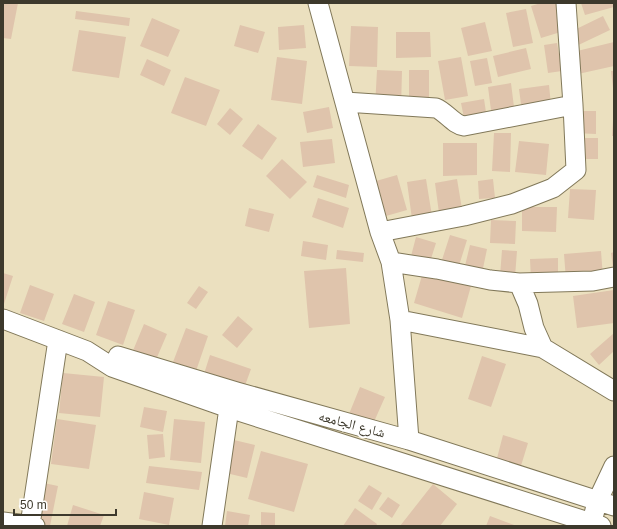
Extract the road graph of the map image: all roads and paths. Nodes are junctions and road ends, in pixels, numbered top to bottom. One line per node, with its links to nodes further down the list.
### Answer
1 (318, 3): 3 (street)
2 (566, 3): 4 (street)
3 (345, 102): 4 (street); 5 (street)
4 (573, 105): 5 (street)
5 (380, 232): 6 (street)
6 (391, 262): 8 (street); 10 (street)
7 (614, 277): 8 (street)
8 (520, 283): 12 (street)
9 (3, 319): 11 (street, شارع الجامعه)
10 (400, 320): 12 (street); 16 (street)
11 (58, 340): 13 (street, شارع الجامعه); 20 (street)
12 (543, 348): 14 (street)
13 (87, 351): 15 (street, شارع الجامعه); 16 (street, شارع الجامعه)
14 (614, 391)
15 (229, 408): 21 (street, شارع الجامعه); 22 (street)
16 (409, 440): 18 (street, شارع الجامعه)
17 (614, 466): 18 (street)
18 (606, 504): 21 (street)
19 (3, 522): 20 (street)
20 (32, 525)
21 (594, 525)
22 (212, 526)

